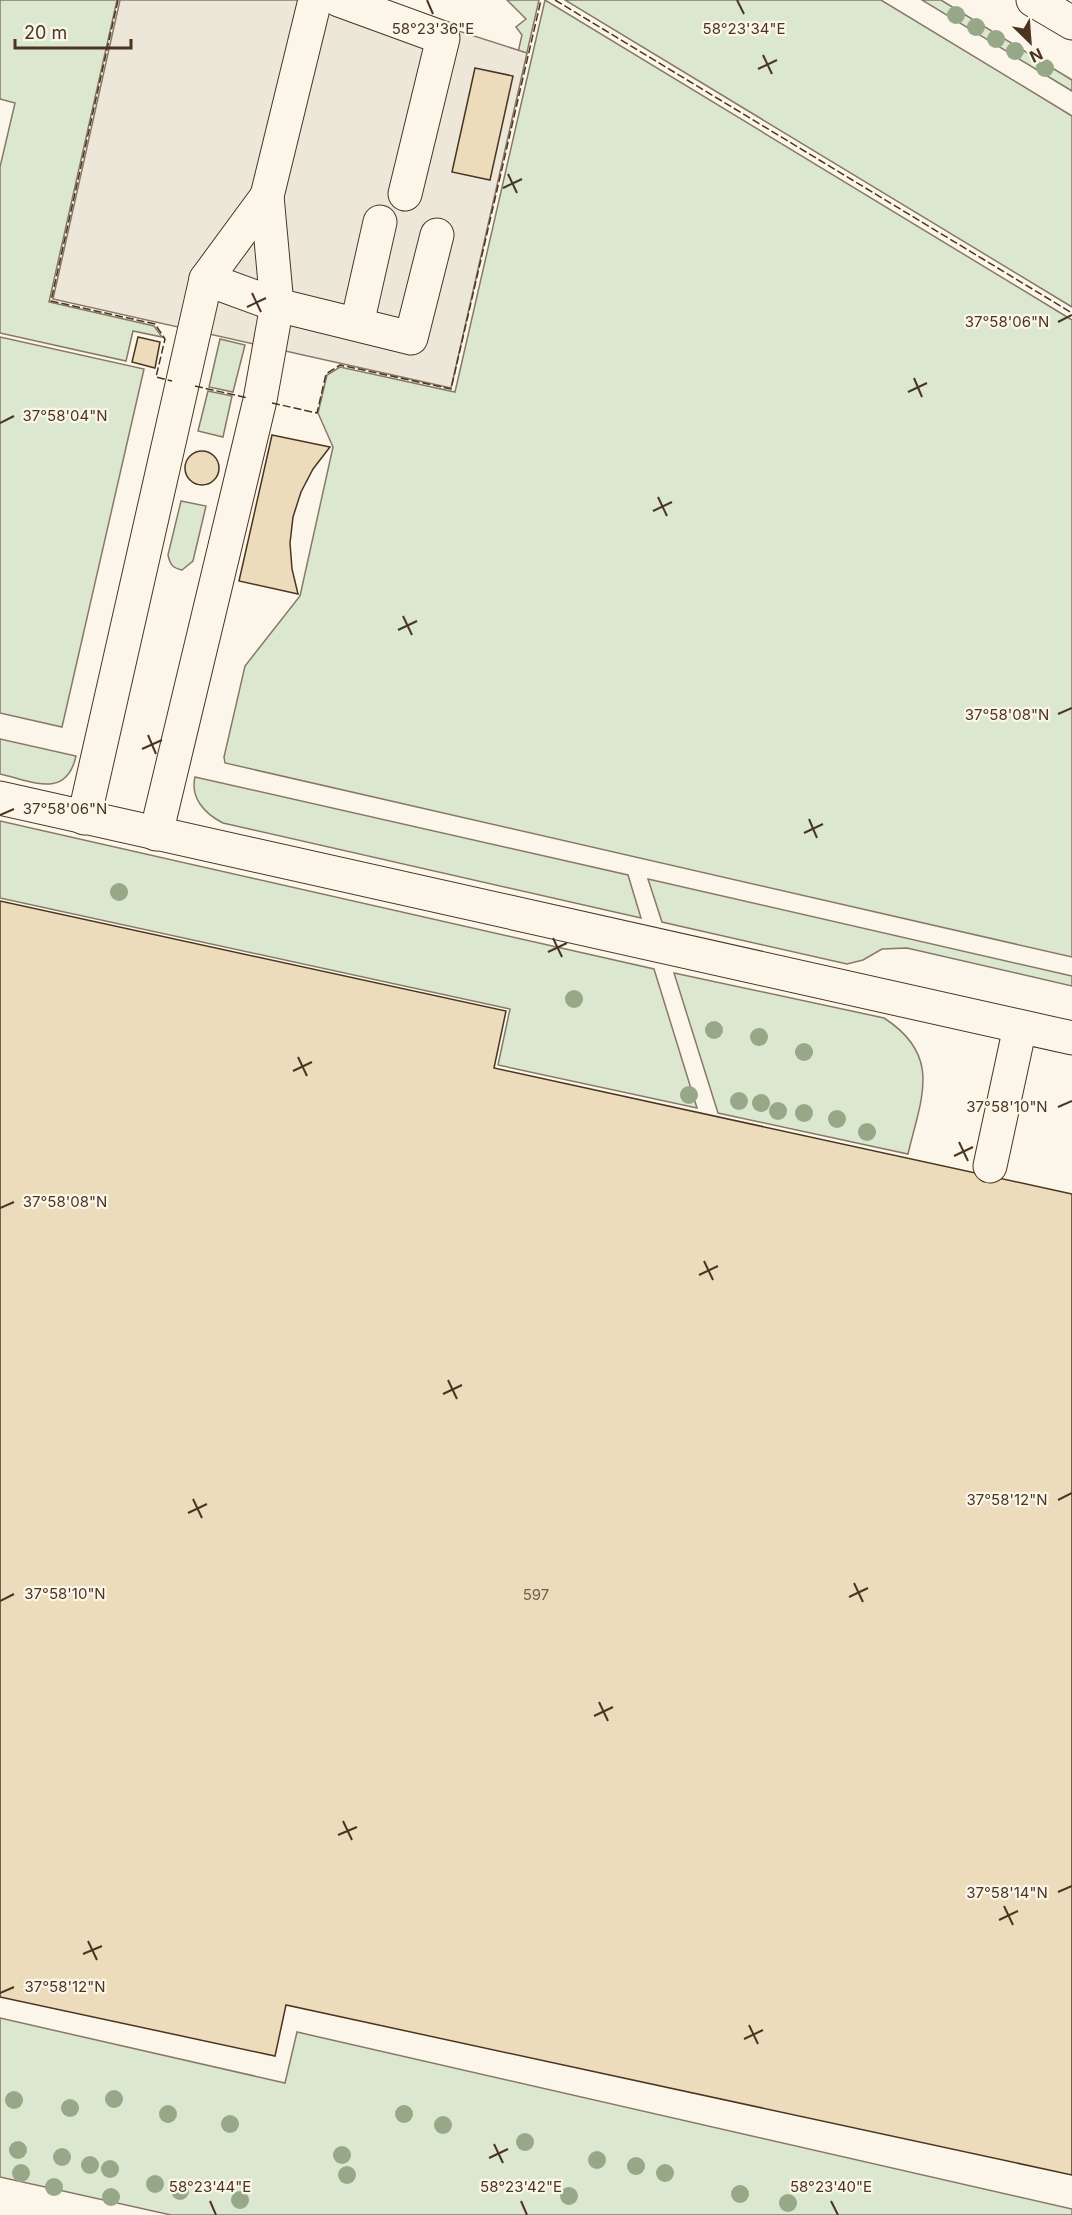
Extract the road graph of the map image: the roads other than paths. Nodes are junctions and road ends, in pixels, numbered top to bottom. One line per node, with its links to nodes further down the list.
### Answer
1 (315, 0): 6 (street)
2 (339, 0): 5 (street)
3 (1034, 0): 4 (street)
4 (1072, 23)
5 (405, 194)
6 (267, 196): 9 (street); 10 (street)
7 (380, 222): 11 (street)
8 (437, 235): 11 (street)
9 (206, 279): 10 (street); 13 (street)
10 (277, 305): 11 (street); 14 (street)
11 (357, 324)
12 (0, 798): 13 (street)
13 (84, 818): 14 (street)
14 (156, 834): 15 (street)
15 (1020, 1026): 16 (street); 17 (street)
16 (1072, 1038)
17 (990, 1166)

